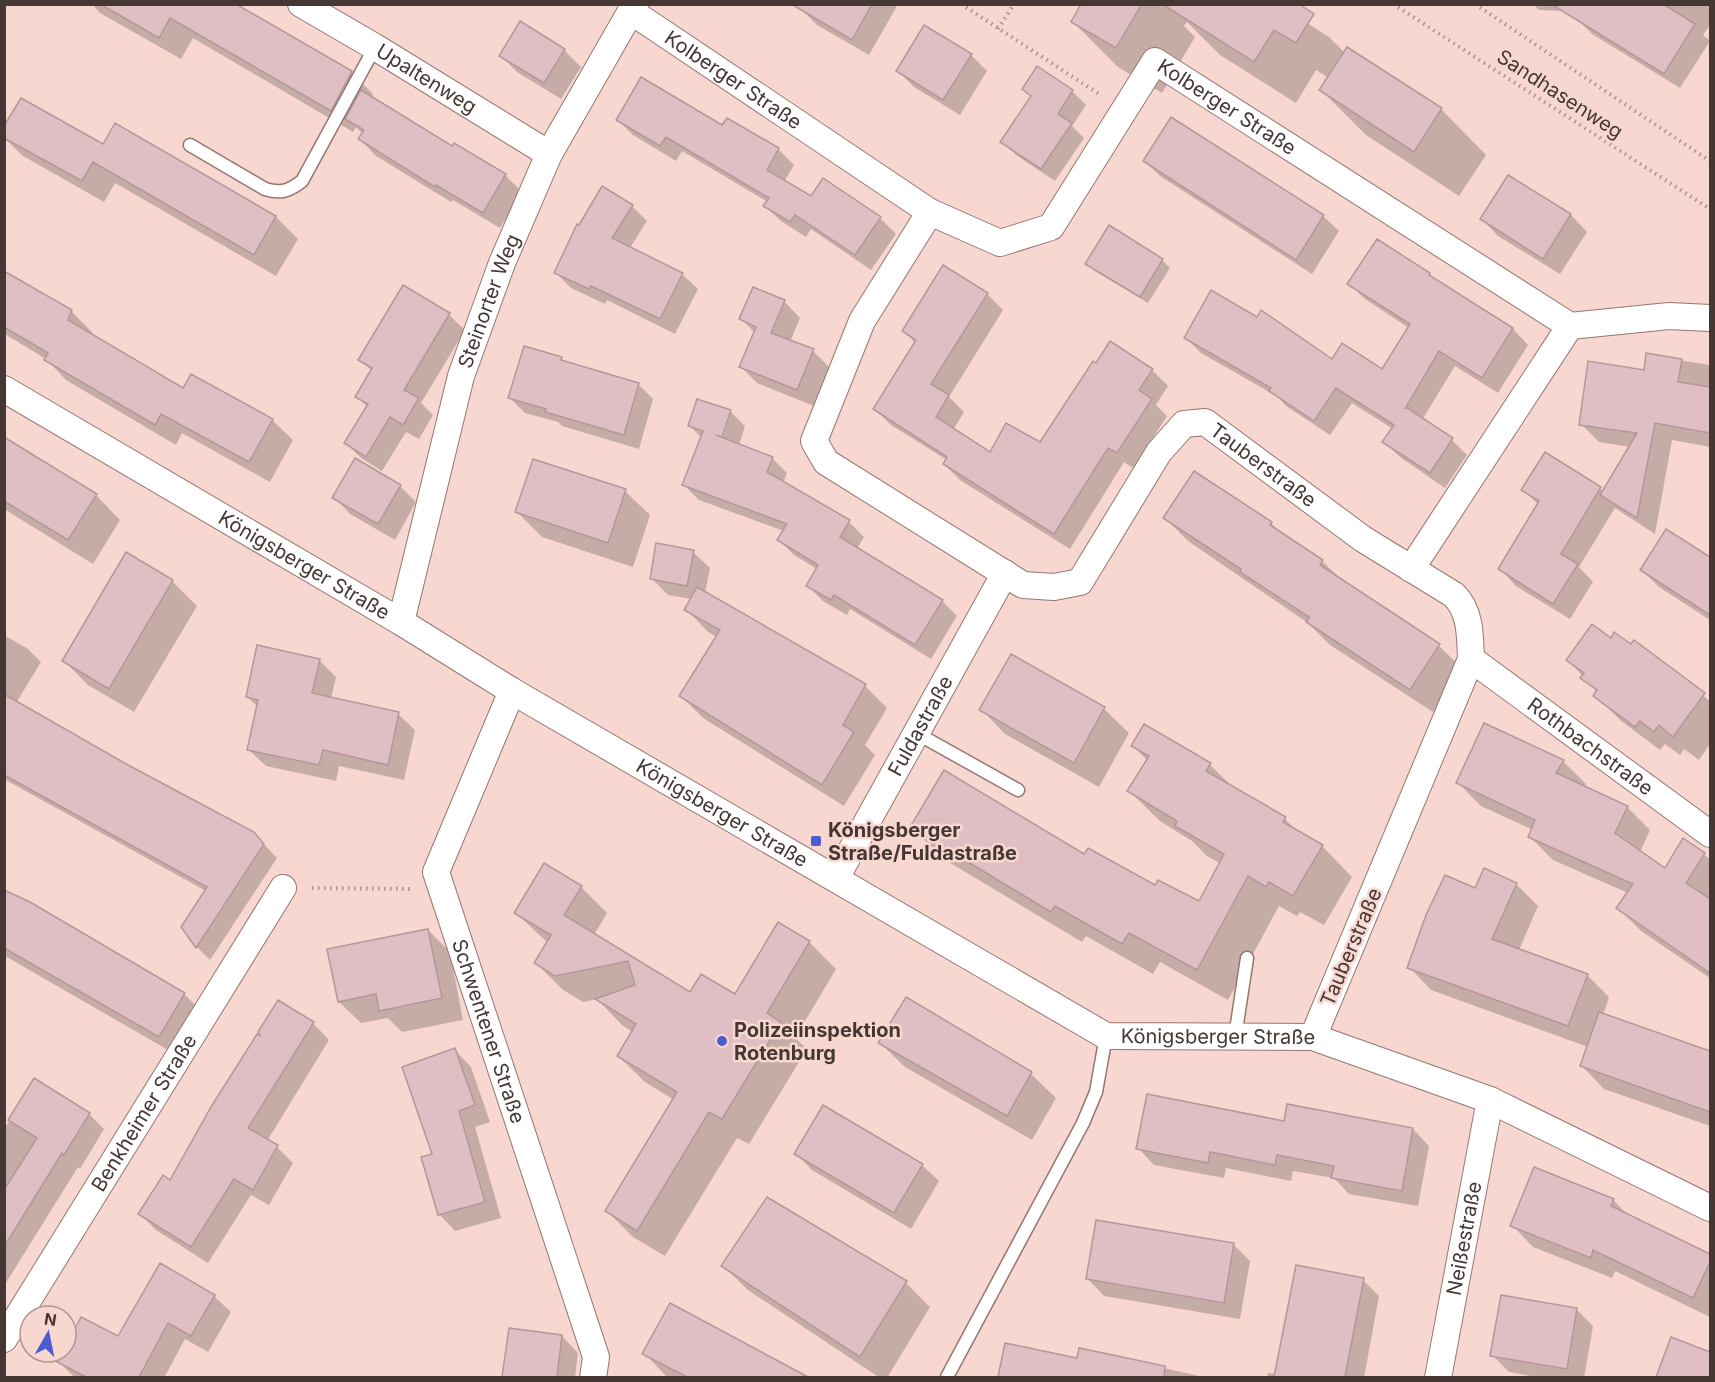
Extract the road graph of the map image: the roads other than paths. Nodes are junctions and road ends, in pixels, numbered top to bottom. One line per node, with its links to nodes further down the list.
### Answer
1 (302, 4): 3 (street, Upaltenweg)
2 (633, 8): 5 (street, Steinorter Weg); 6 (street, Kolberger Straße)
3 (375, 47): 4 (lane); 5 (street, Upaltenweg)
4 (190, 146)
5 (549, 154): 12 (street, Steinorter Weg)
6 (930, 212): 8 (street, Kolberger Straße); 11 (street, Tauberstraße)
7 (1710, 318): 8 (street)
8 (1570, 326): 10 (street)
9 (4, 389): 12 (street, Königsberger Straße)
10 (1411, 569): 11 (street, Tauberstraße); 13 (street, Tauberstraße)
11 (1005, 573): 15 (street, Fuldastraße)
12 (401, 622): 14 (street, Königsberger Straße)
13 (1471, 659): 17 (street, Rothbachstraße); 23 (street, Tauberstraße)
14 (512, 692): 18 (street, Königsberger Straße); 27 (street, Schwentener Straße)
15 (916, 733): 16 (lane); 18 (street, Fuldastraße)
16 (1018, 790)
17 (1710, 834)
18 (836, 878): 21 (street, Königsberger Straße)
19 (284, 888): 26 (street, Benkheimer Straße)
20 (1247, 958): 22 (lane)
21 (1106, 1036): 22 (street, Königsberger Straße); 28 (lane)
22 (1235, 1036): 23 (street, Königsberger Straße)
23 (1313, 1037): 24 (street, Königsberger Straße)
24 (1490, 1100): 25 (street, Königsberger Straße); 29 (street, Neißestraße)
25 (1710, 1208)
26 (4, 1339)
27 (593, 1377)
28 (947, 1377)
29 (1438, 1377)

